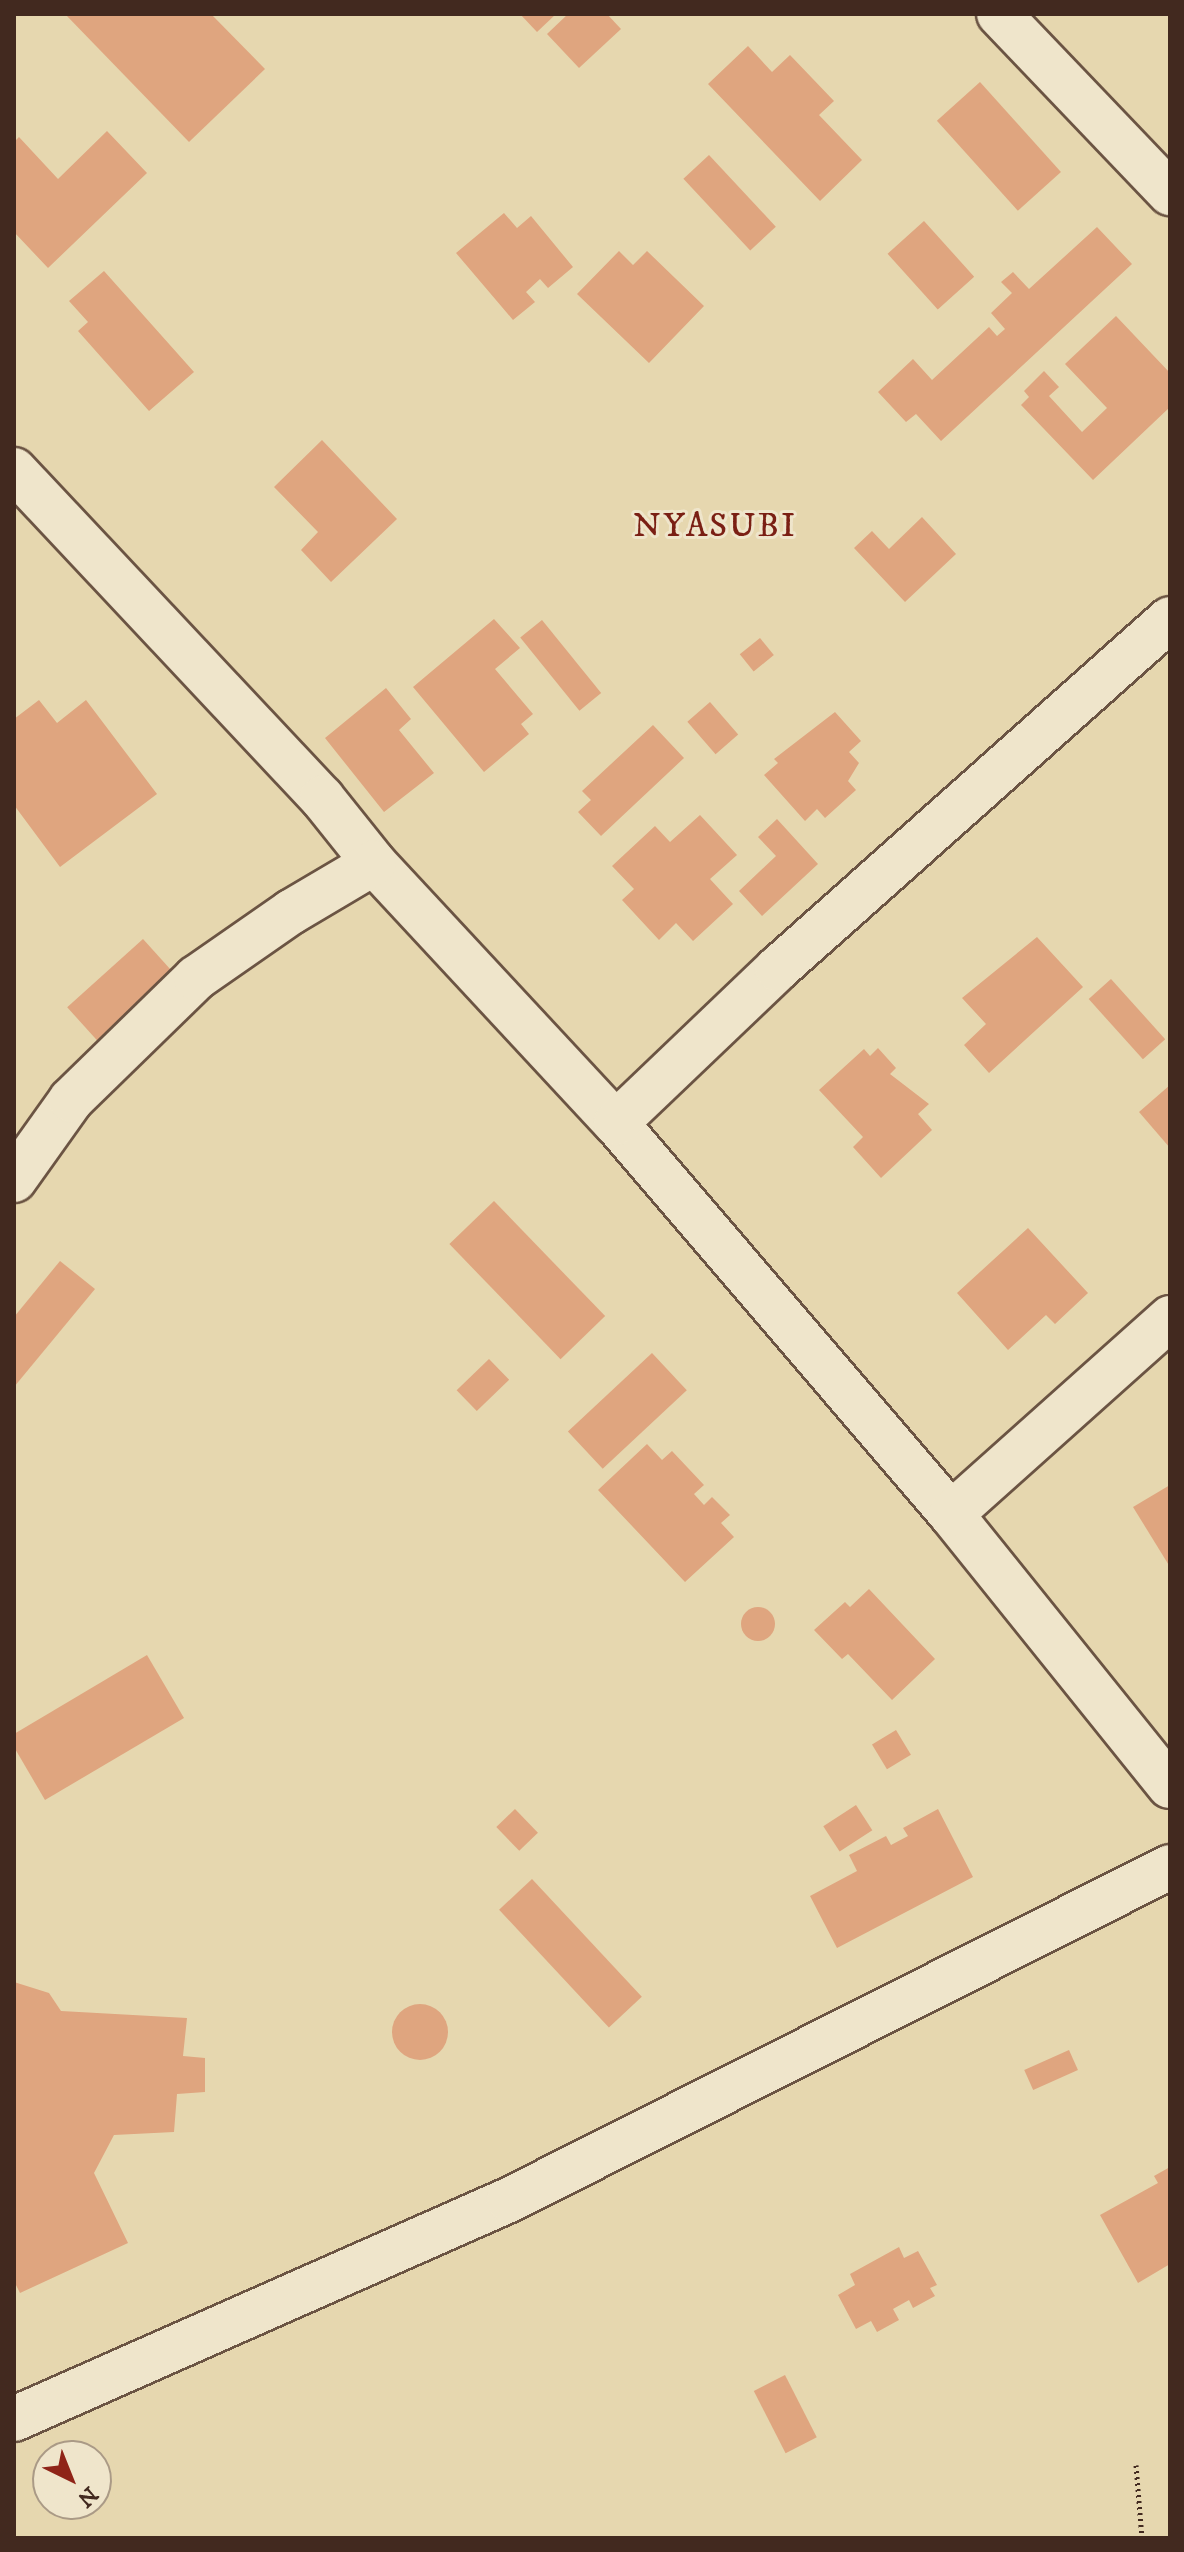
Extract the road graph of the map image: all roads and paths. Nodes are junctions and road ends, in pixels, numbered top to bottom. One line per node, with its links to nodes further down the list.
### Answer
1 (999, 14): 2 (street)
2 (1170, 193)
3 (14, 470): 5 (street)
4 (1170, 619): 6 (street)
5 (374, 863): 6 (street); 7 (street)
6 (616, 1123): 9 (street)
7 (14, 1180)
8 (1170, 1318): 9 (street)
9 (951, 1514): 10 (street)
10 (1170, 1786)
11 (1170, 1867): 12 (street)
12 (14, 2419)
13 (1136, 2465): 14 (path)
14 (1142, 2538)

